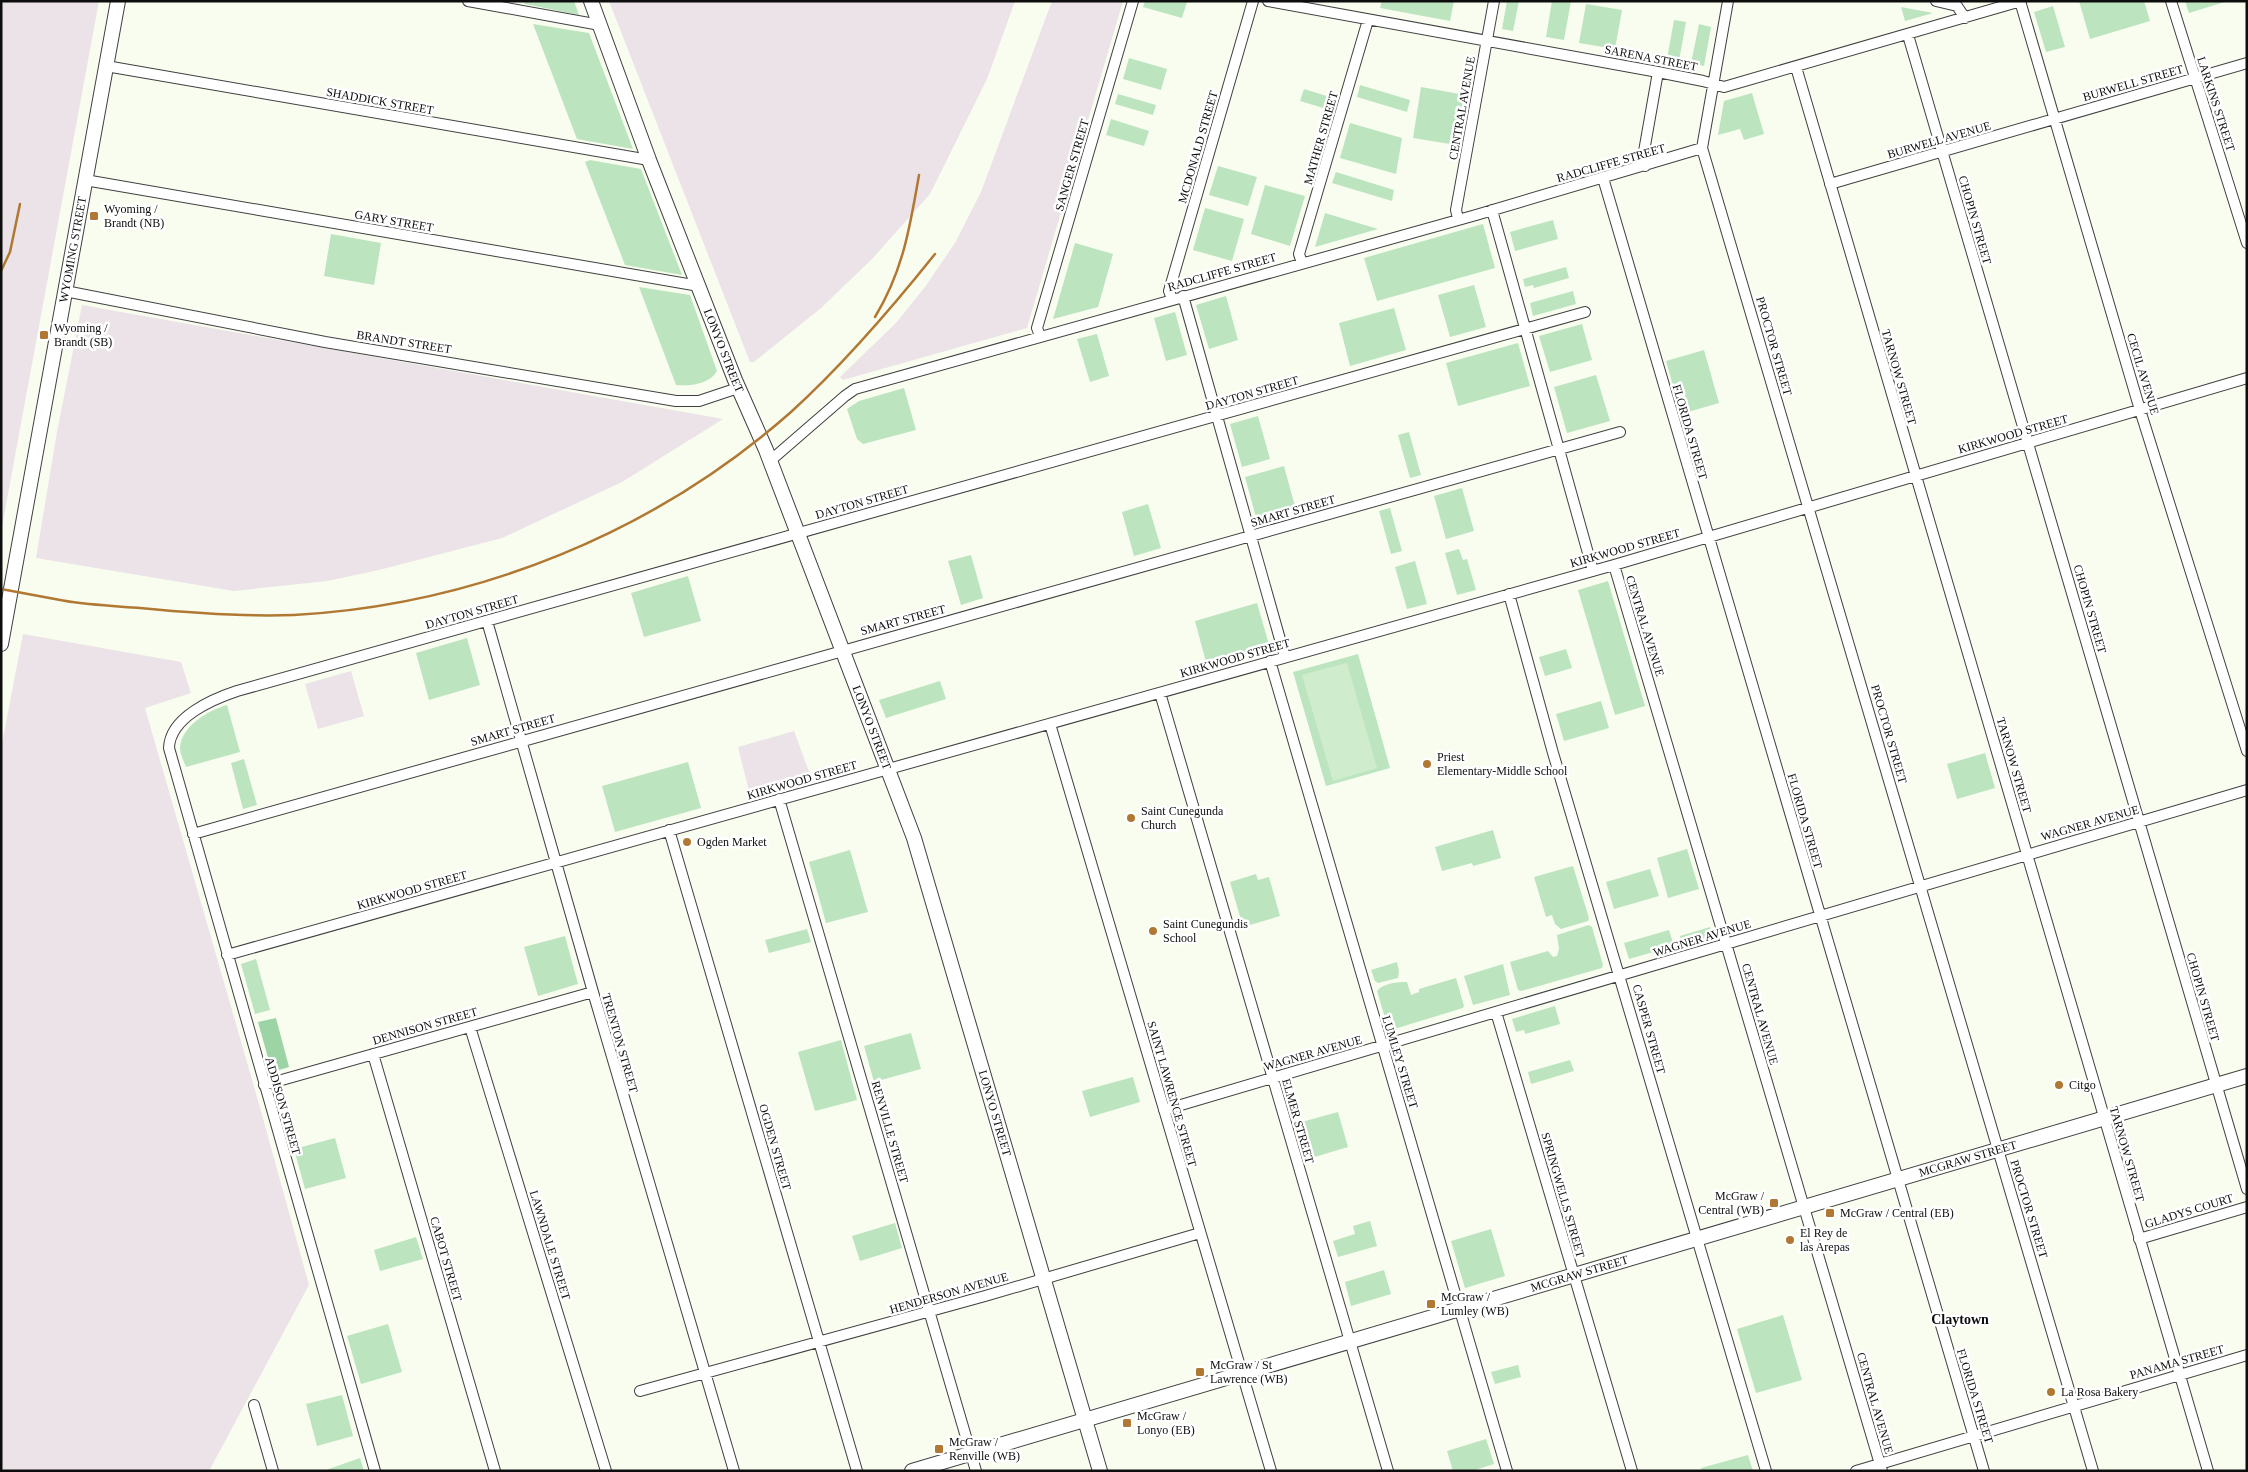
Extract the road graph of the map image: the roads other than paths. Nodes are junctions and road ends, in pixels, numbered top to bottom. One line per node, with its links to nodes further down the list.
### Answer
1 (118, 1): 19 (street, WYOMING STREET)
2 (468, 1): 15 (street)
3 (591, 1): 15 (street, LONYO STREET)
4 (1133, 1): 42 (street, SANGER STREET)
5 (1254, 1): 39 (street, MCDONALD STREET)
6 (1268, 1): 12 (street, SARENA STREET)
7 (1494, 1): 17 (street, CENTRAL AVENUE)
8 (1728, 1): 23 (street, PROCTOR STREET)
9 (1936, 1): 13 (street)
10 (2020, 1): 13 (street, SARENA STREET); 24 (street, CECIL AVENUE)
11 (2170, 1): 22 (street, LARKINS STREET)
12 (1286, 3): 14 (street, SARENA STREET)
13 (1965, 18): 16 (street, SARENA STREET)
14 (1368, 20): 17 (street, SARENA STREET); 35 (street, MATHER STREET)
15 (600, 24): 27 (street, LONYO STREET)
16 (1908, 35): 20 (street, SARENA STREET); 26 (street, CHOPIN STREET)
17 (1487, 41): 21 (street, SARENA STREET); 33 (street, CENTRAL AVENUE)
18 (2247, 62): 22 (street, BURWELL STREET)
19 (106, 66): 27 (street, SHADDICK STREET); 30 (street, WYOMING STREET)
20 (1796, 67): 23 (street, SARENA STREET); 31 (street, TARNOW STREET)
21 (1658, 72): 23 (street, SARENA STREET); 28 (street)
22 (2195, 78): 24 (street, BURWELL STREET); 34 (street, LARKINS STREET)
23 (1713, 84): 25 (street, PROCTOR STREET)
24 (2054, 119): 26 (street, BURWELL AVENUE); 45 (street, CECIL AVENUE)
25 (1702, 148): 28 (street, RADCLIFFE STREET); 52 (street, PROCTOR STREET)
26 (1942, 151): 31 (street, BURWELL AVENUE); 48 (street, CHOPIN STREET)
27 (650, 160): 36 (street, LONYO STREET)
28 (1645, 166): 29 (street, RADCLIFFE STREET)
29 (1602, 178): 32 (street, RADCLIFFE STREET); 55 (street, FLORIDA STREET)
30 (85, 180): 36 (street, GARY STREET); 37 (street, WYOMING STREET)
31 (1830, 184): 51 (street, TARNOW STREET)
32 (1492, 210): 33 (street, RADCLIFFE STREET); 41 (street)
33 (1458, 219): 35 (street, RADCLIFFE STREET)
34 (2247, 242)
35 (1302, 263): 38 (street, RADCLIFFE STREET)
36 (699, 286): 44 (street, LONYO STREET)
37 (65, 291): 44 (street, BRANDT STREET); 60 (street, WYOMING STREET)
38 (1182, 296): 39 (street, RADCLIFFE STREET); 46 (street)
39 (1172, 299): 42 (street, RADCLIFFE STREET)
40 (1585, 312): 41 (street, DAYTON STREET)
41 (1526, 328): 46 (street, DAYTON STREET); 49 (street)
42 (1040, 336): 50 (street, RADCLIFFE STREET)
43 (2247, 378): 45 (street, KIRKWOOD STREET)
44 (738, 388): 50 (street, LONYO STREET)
45 (2140, 410): 48 (street, KIRKWOOD STREET); 68 (street, CECIL AVENUE)
46 (1216, 416): 53 (street, DAYTON STREET); 54 (street)
47 (1620, 432): 49 (street, SMART STREET)
48 (2028, 443): 51 (street, KIRKWOOD STREET); 72 (street, CHOPIN STREET)
49 (1560, 448): 54 (street, SMART STREET); 57 (street)
50 (770, 461): 53 (street, LONYO STREET)
51 (1915, 476): 52 (street, KIRKWOOD STREET); 75 (street, TARNOW STREET)
52 (1809, 507): 55 (street, KIRKWOOD STREET); 77 (street, PROCTOR STREET)
53 (797, 534): 59 (street, DAYTON STREET); 61 (street, LONYO STREET)
54 (1250, 536): 61 (street, SMART STREET); 62 (street)
55 (1708, 537): 56 (street, KIRKWOOD STREET); 78 (street, FLORIDA STREET)
56 (1614, 565): 57 (street, KIRKWOOD STREET); 79 (street, CENTRAL AVENUE)
57 (1594, 570): 58 (street, KIRKWOOD STREET)
58 (1509, 594): 62 (street, KIRKWOOD STREET); 81 (street, CASPER STREET)
59 (487, 620): 66 (street, TRENTON STREET); 67 (street, DAYTON STREET)
60 (1, 644)
61 (842, 650): 66 (street, SMART STREET); 69 (street, LONYO STREET)
62 (1285, 657): 63 (street, KIRKWOOD STREET)
63 (1270, 661): 64 (street, KIRKWOOD STREET); 85 (street, LUMLEY STREET)
64 (1160, 693): 65 (street, KIRKWOOD STREET); 88 (street, ELMER STREET)
65 (1050, 724): 69 (street, KIRKWOOD STREET); 91 (street, SAINT LAWRENCE STREET)
66 (521, 741): 74 (street, SMART STREET); 76 (street, TRENTON STREET)
67 (169, 748): 74 (street, ADDISON STREET)
68 (2247, 751)
69 (888, 769): 71 (street, KIRKWOOD STREET); 102 (street, LONYO STREET)
70 (2247, 790): 72 (street, WAGNER AVENUE)
71 (779, 799): 73 (street, KIRKWOOD STREET); 104 (street, RENVILLE STREET)
72 (2139, 822): 75 (street, WAGNER AVENUE); 90 (street, CHOPIN STREET)
73 (669, 830): 76 (street, KIRKWOOD STREET); 106 (street, OGDEN STREET)
74 (193, 834): 80 (street, ADDISON STREET)
75 (2027, 855): 77 (street, WAGNER AVENUE); 92 (street, TARNOW STREET)
76 (556, 862): 80 (street, KIRKWOOD STREET); 82 (street, TRENTON STREET)
77 (1921, 886): 78 (street, WAGNER AVENUE); 93 (street, PROCTOR STREET)
78 (1820, 916): 79 (street, WAGNER AVENUE); 94 (street, FLORIDA STREET)
79 (1726, 943): 81 (street, WAGNER AVENUE); 96 (street, CENTRAL AVENUE)
80 (228, 955): 89 (street, ADDISON STREET)
81 (1620, 975): 83 (street, WAGNER AVENUE); 99 (street, CASPER STREET)
82 (592, 992): 84 (street, DENNISON STREET); 108 (street, TRENTON STREET)
83 (1496, 1012): 85 (street, WAGNER AVENUE); 101 (street, SPRINGWELLS STREET)
84 (470, 1027): 86 (street, DENNISON STREET); 121 (street, LAWNDALE STREET)
85 (1383, 1046): 88 (street, WAGNER AVENUE); 103 (street, LUMLEY STREET)
86 (373, 1054): 89 (street, DENNISON STREET); 120 (street, CABOT STREET)
87 (2247, 1076): 90 (street, MCGRAW STREET)
88 (1273, 1078): 91 (street, WAGNER AVENUE); 105 (street, ELMER STREET)
89 (264, 1085): 119 (street, ADDISON STREET)
90 (2216, 1085): 92 (street, MCGRAW STREET); 95 (street, CHOPIN STREET)
91 (1164, 1110): 98 (street, SAINT LAWRENCE STREET)
92 (2104, 1118): 93 (street, MCGRAW STREET); 100 (street, TARNOW STREET)
93 (1998, 1150): 94 (street, MCGRAW STREET); 113 (street, PROCTOR STREET)
94 (1897, 1180): 96 (street, MCGRAW STREET); 115 (street, FLORIDA STREET)
95 (2247, 1190)
96 (1804, 1207): 99 (street, MCGRAW STREET); 117 (street, CENTRAL AVENUE)
97 (2247, 1207): 100 (street, GLADYS COURT)
98 (1200, 1234): 102 (street, HENDERSON AVENUE); 109 (street, SAINT LAWRENCE STREET)
99 (1698, 1238): 101 (street, MCGRAW STREET); 131 (street, CASPER STREET)
100 (2139, 1239): 110 (street, TARNOW STREET)
101 (1574, 1275): 103 (street, MCGRAW STREET); 130 (street, SPRINGWELLS STREET)
102 (1044, 1279): 104 (street, HENDERSON AVENUE); 114 (street, LONYO STREET)
103 (1460, 1309): 105 (street, MCGRAW STREET); 129 (street, LUMLEY STREET)
104 (930, 1312): 106 (street, HENDERSON AVENUE); 116 (street, RENVILLE STREET)
105 (1350, 1341): 109 (street, MCGRAW STREET); 128 (street, ELMER STREET)
106 (820, 1342): 108 (street, HENDERSON AVENUE); 123 (street, OGDEN STREET)
107 (2247, 1355): 110 (street, PANAMA STREET)
108 (705, 1373): 111 (street, HENDERSON AVENUE); 122 (street, TRENTON STREET)
109 (1241, 1373): 114 (street, MCGRAW STREET); 127 (street, SAINT LAWRENCE STREET)
110 (2179, 1374): 113 (street, PANAMA STREET); 135 (street, TARNOW STREET)
111 (640, 1392)
112 (254, 1405): 118 (street)
113 (2074, 1405): 115 (street, PANAMA STREET); 134 (street, PROCTOR STREET)
114 (1085, 1419): 116 (street, MCGRAW STREET); 126 (street, LONYO STREET)
115 (1973, 1436): 117 (street, PANAMA STREET); 133 (street, FLORIDA STREET)
116 (971, 1453): 124 (street, MCGRAW STREET); 125 (street, RENVILLE STREET)
117 (1881, 1467): 132 (street, PANAMA STREET)
118 (273, 1471)
119 (375, 1471)
120 (495, 1471)
121 (606, 1471)
122 (734, 1471)
123 (858, 1471)
124 (912, 1471)
125 (976, 1471)
126 (1100, 1471)
127 (1271, 1471)
128 (1388, 1471)
129 (1507, 1471)
130 (1632, 1471)
131 (1766, 1471)
132 (1856, 1471)
133 (1984, 1471)
134 (2093, 1471)
135 (2208, 1471)

